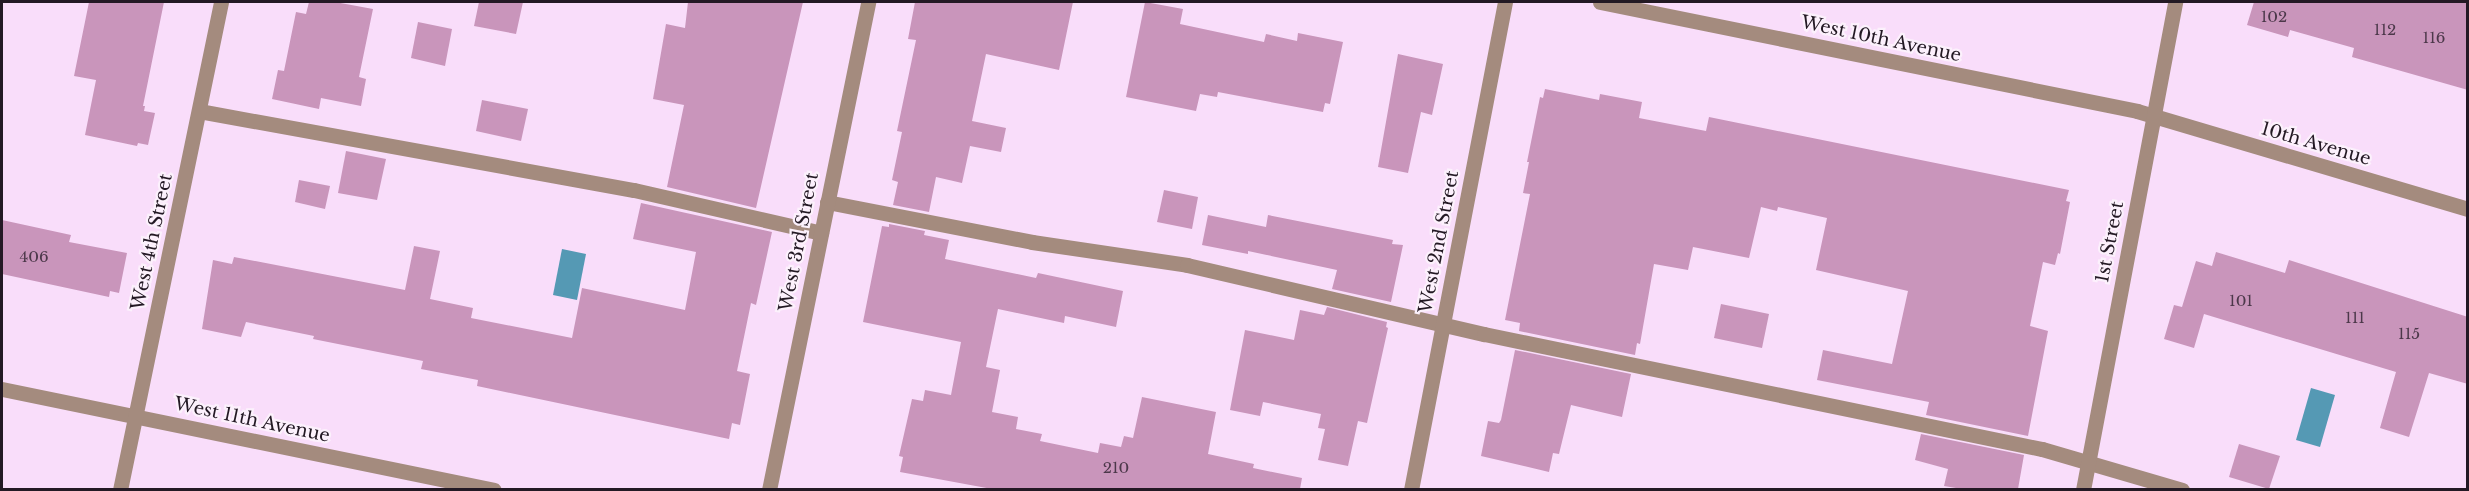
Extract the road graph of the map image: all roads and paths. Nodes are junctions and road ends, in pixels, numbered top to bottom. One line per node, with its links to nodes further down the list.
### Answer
1 (221, 2): 6 (street, West 4th Street)
2 (868, 2): 8 (street, West 3rd Street)
3 (1505, 2): 11 (street, West 2nd Street)
4 (1600, 2): 7 (street, West 10th Avenue)
5 (2175, 2): 7 (street, 1st Street)
6 (199, 111): 10 (street); 13 (street, West 4th Street)
7 (2153, 116): 9 (street, 10th Avenue); 14 (street, 1st Street)
8 (827, 202): 10 (street, West 3rd Street); 11 (street)
9 (2468, 209)
10 (821, 233): 17 (street, West 3rd Street)
11 (1443, 324): 14 (street); 18 (street, West 2nd Street)
12 (2, 389): 13 (street, West 11th Avenue)
13 (135, 416): 15 (street, West 4th Street); 16 (street, West 11th Avenue)
14 (2089, 462): 19 (street, 1st Street); 20 (street)
15 (120, 489)
16 (494, 489)
17 (769, 489)
18 (1411, 489)
19 (2083, 489)
20 (2182, 489)

